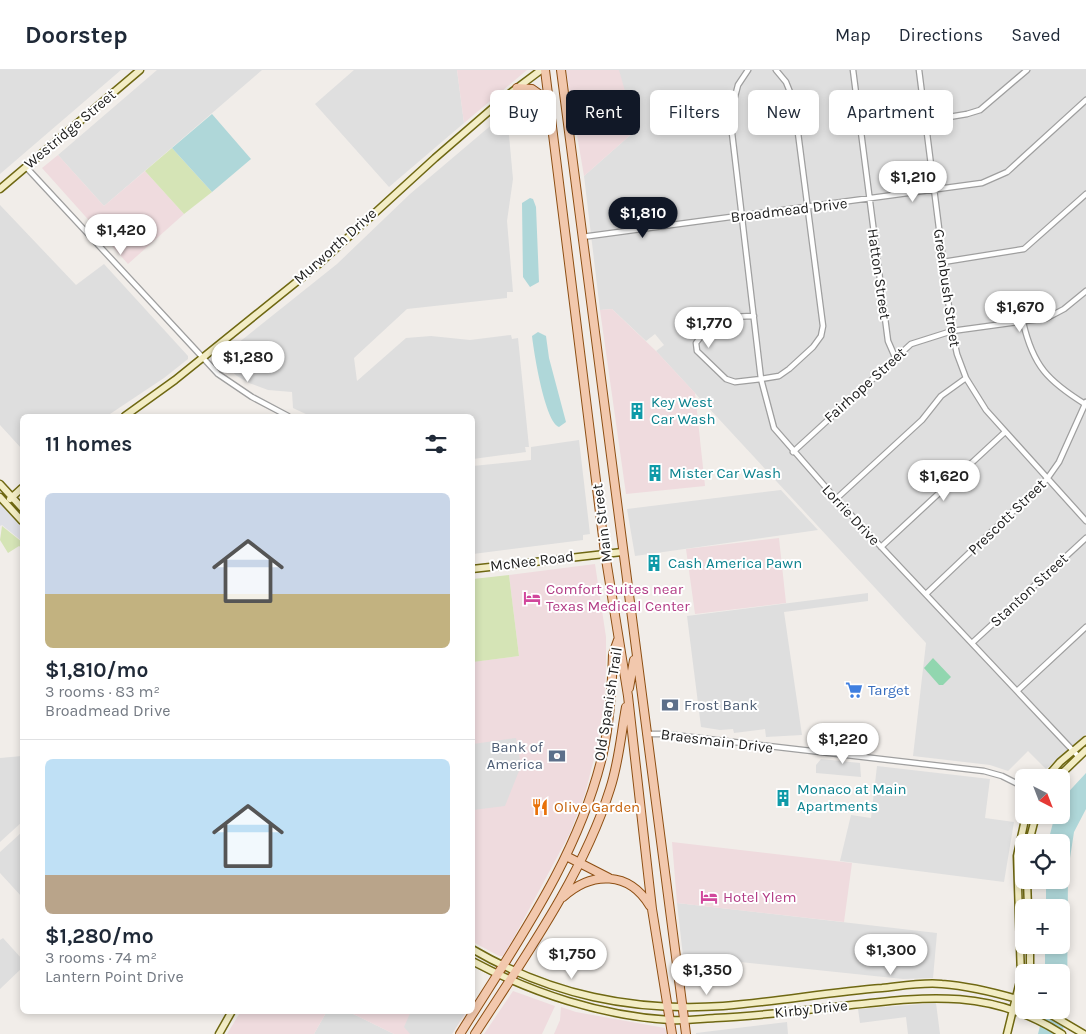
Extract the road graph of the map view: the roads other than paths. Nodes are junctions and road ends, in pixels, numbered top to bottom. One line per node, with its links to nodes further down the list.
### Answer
1 (140, 70): 19 (main road, Westridge Street)
2 (543, 70): 9 (main road, Murworth Drive); 11 (main road, Main Street)
3 (561, 70): 26 (main road, Main Street)
4 (748, 70): 12 (street)
5 (776, 70): 24 (street)
6 (853, 70): 23 (street, Hatton Street)
7 (919, 70): 13 (street, Greenbush Street)
8 (1026, 70): 15 (street)
9 (517, 88): 10 (main road); 36 (main road, Murworth Drive)
10 (533, 90)
11 (547, 90)
12 (737, 90)
13 (921, 90)
14 (1086, 100): 21 (street, Broadmead Drive)
15 (953, 116)
16 (553, 135): 27 (main road, Main Street)
17 (732, 135): 25 (street, Lorrie Drive)
18 (927, 135): 21 (street, Greenbush Street)
19 (26, 167): 20 (main road, Westridge Street); 36 (street)
20 (0, 189)
21 (934, 191): 23 (street, Broadmead Drive); 28 (street, Greenbush Street)
22 (1086, 194): 28 (street)
23 (870, 200): 24 (street, Broadmead Drive); 35 (street, Hatton Street)
24 (807, 208): 25 (street, Broadmead Drive); 40 (street)
25 (742, 216): 26 (street, Broadmead Drive); 32 (street, Lorrie Drive)
26 (582, 237): 27 (main road); 30 (main road, Main Street)
27 (567, 238): 31 (main road, Main Street)
28 (943, 262): 34 (street, Greenbush Street)
29 (1086, 290): 33 (street, Fairhope Street)
30 (590, 302): 31 (main road); 37 (main road, Main Street)
31 (575, 304): 38 (main road, Main Street)
32 (754, 316): 40 (street, Lorrie Drive); 40 (street)
33 (1023, 322): 34 (street, Fairhope Street); 41 (street)
34 (952, 331): 35 (street, Fairhope Street); 39 (street, Greenbush Street)
35 (895, 357): 45 (street, Fairhope Street)
36 (202, 358): 42 (main road, Murworth Drive); 43 (street)
37 (599, 367): 38 (main road); 58 (main road, Main Street)
38 (584, 368): 59 (main road, Main Street)
39 (966, 378): 44 (street, Greenbush Street); 51 (street)
40 (761, 379): 45 (street, Lorrie Drive)
41 (1085, 403): 46 (street, Prescott Street)
42 (127, 414)
43 (284, 414)
44 (1005, 432): 46 (street, Greenbush Street); 57 (street)
45 (793, 452): 51 (street, Lorrie Drive)
46 (1047, 479): 55 (street, Greenbush Street); 61 (street, Prescott Street)
47 (0, 484): 50 (main road)
48 (20, 490): 50 (main road)
49 (0, 497): 52 (main road)
50 (12, 497): 52 (main road); 53 (main road)
51 (836, 499): 57 (street, Lorrie Drive)
52 (6, 503): 54 (main road)
53 (20, 506)
54 (20, 519)
55 (1086, 521)
56 (1086, 538): 64 (street, Stanton Street)
57 (881, 546): 61 (street, Lorrie Drive)
58 (622, 552): 59 (main road, McNee Road); 65 (main road, Main Street)
59 (605, 553): 60 (main road, McNee Road); 63 (main road, Main Street)
60 (475, 569)
61 (926, 594): 64 (street, Lorrie Drive)
62 (1086, 627): 66 (street)
63 (618, 638): 67 (main road, Main Street); 73 (main road, Old Spanish Trail)
64 (972, 643): 66 (street, Lorrie Drive)
65 (635, 651): 67 (main road, Old Spanish Trail); 68 (main road, Main Street)
66 (1017, 691): 72 (street, Lorrie Drive)
67 (628, 696): 69 (main road, Main Street); 74 (main road, Old Spanish Trail)
68 (646, 734): 69 (main road); 78 (street, Braesmain Drive); 97 (main road, Main Street)
69 (631, 736): 84 (main road, Main Street)
70 (1086, 740): 72 (main road)
71 (1086, 750): 75 (main road)
72 (1073, 751): 75 (street, Lorrie Drive); 76 (main road)
73 (603, 752): 74 (main road); 80 (main road, Old Spanish Trail)
74 (618, 756): 81 (main road, Old Spanish Trail)
75 (1078, 757): 77 (main road)
76 (1055, 769)
77 (1066, 769)
78 (1015, 782)
79 (1024, 824): 87 (main road)
80 (566, 856): 81 (main road); 88 (main road, Old Spanish Trail)
81 (579, 862): 82 (main road); 83 (main road, Old Spanish Trail)
82 (612, 879): 83 (main road); 84 (main road)
83 (556, 903): 89 (main road, Old Spanish Trail)
84 (652, 909): 96 (main road, Main Street)
85 (475, 951): 88 (main road, Kirby Drive)
86 (475, 962): 90 (main road, Kirby Drive)
87 (1022, 964)
88 (502, 967): 89 (main road, Kirby Drive); 90 (main road, Old Spanish Trail)
89 (514, 973): 91 (main road, Old Spanish Trail); 92 (main road, Kirby Drive)
90 (498, 974): 91 (main road, Kirby Drive); 98 (main road, Old Spanish Trail)
91 (510, 980): 95 (main road, Kirby Drive); 108 (main road, Old Spanish Trail)
92 (594, 997): 95 (main road); 96 (main road, Kirby Drive)
93 (794, 997): 94 (main road, Kirby Drive); 97 (main road, Kirby Drive); 100 (main road)
94 (1015, 998)
95 (592, 1006): 104 (main road, Kirby Drive)
96 (668, 1007): 97 (main road, Kirby Drive); 104 (main road, Main Street)
97 (683, 1007): 105 (main road, Main Street)
98 (475, 1010)
99 (1014, 1011): 100 (main road, Kirby Drive); 111 (main road); 112 (main road, Kirby Drive)
100 (796, 1012): 105 (main road, Kirby Drive)
101 (230, 1014): 107 (main road)
102 (473, 1014): 106 (main road, Old Spanish Trail)
103 (1059, 1019): 113 (main road)
104 (670, 1020): 105 (main road, Kirby Drive); 109 (main road, Main Street)
105 (684, 1020): 110 (main road, Main Street)
106 (462, 1031): 108 (main road)
107 (219, 1034)
108 (475, 1034)
109 (672, 1034)
110 (686, 1034)
111 (1006, 1034)
112 (1062, 1034)
113 (1085, 1034)

